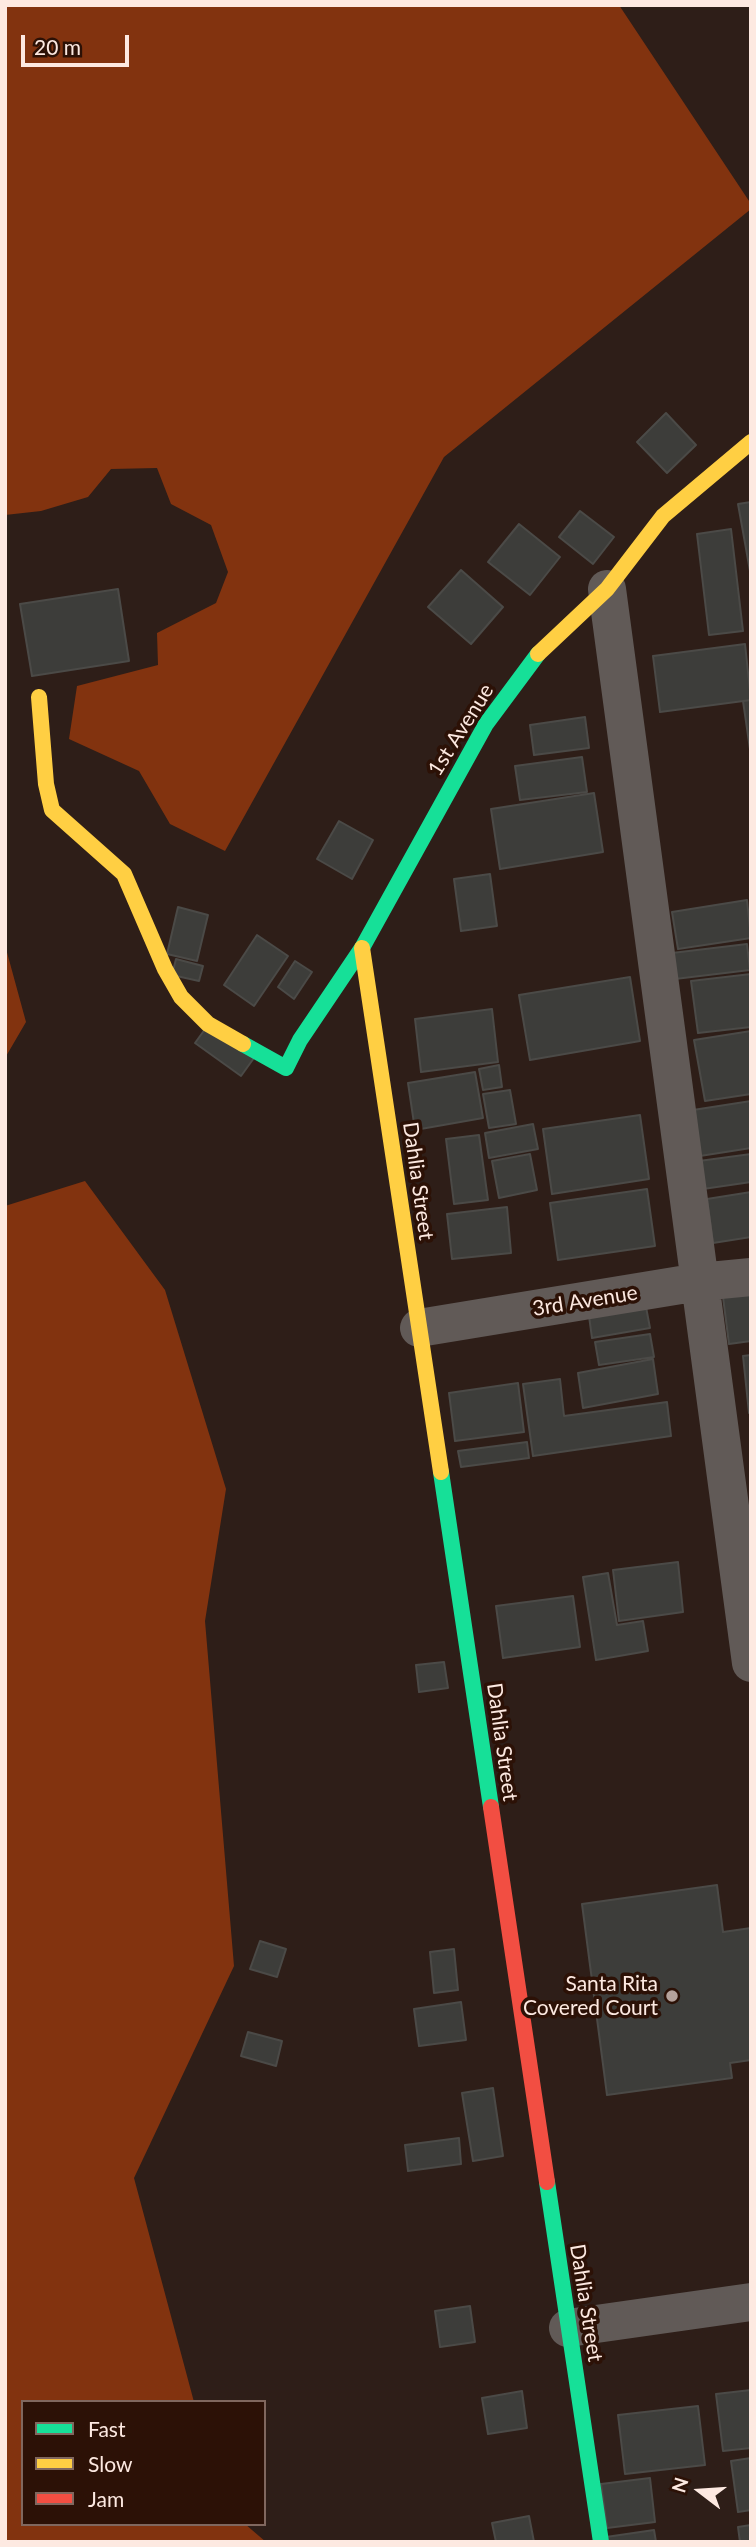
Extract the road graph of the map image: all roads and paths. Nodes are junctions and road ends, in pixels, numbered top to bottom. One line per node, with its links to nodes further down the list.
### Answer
1 (751, 442): 2 (street, 1st Avenue)
2 (607, 589): 4 (street, 1st Avenue); 6 (street)
3 (39, 698): 4 (street, 1st Avenue)
4 (362, 948): 7 (street, Dahlia Street)
5 (751, 1277): 6 (street, 3rd Avenue)
6 (699, 1282): 7 (street, 3rd Avenue); 8 (street)
7 (419, 1328): 10 (street, Dahlia Street)
8 (750, 1663)
9 (751, 2302): 10 (street)
10 (568, 2328): 11 (street, Dahlia Street)
11 (601, 2542)

